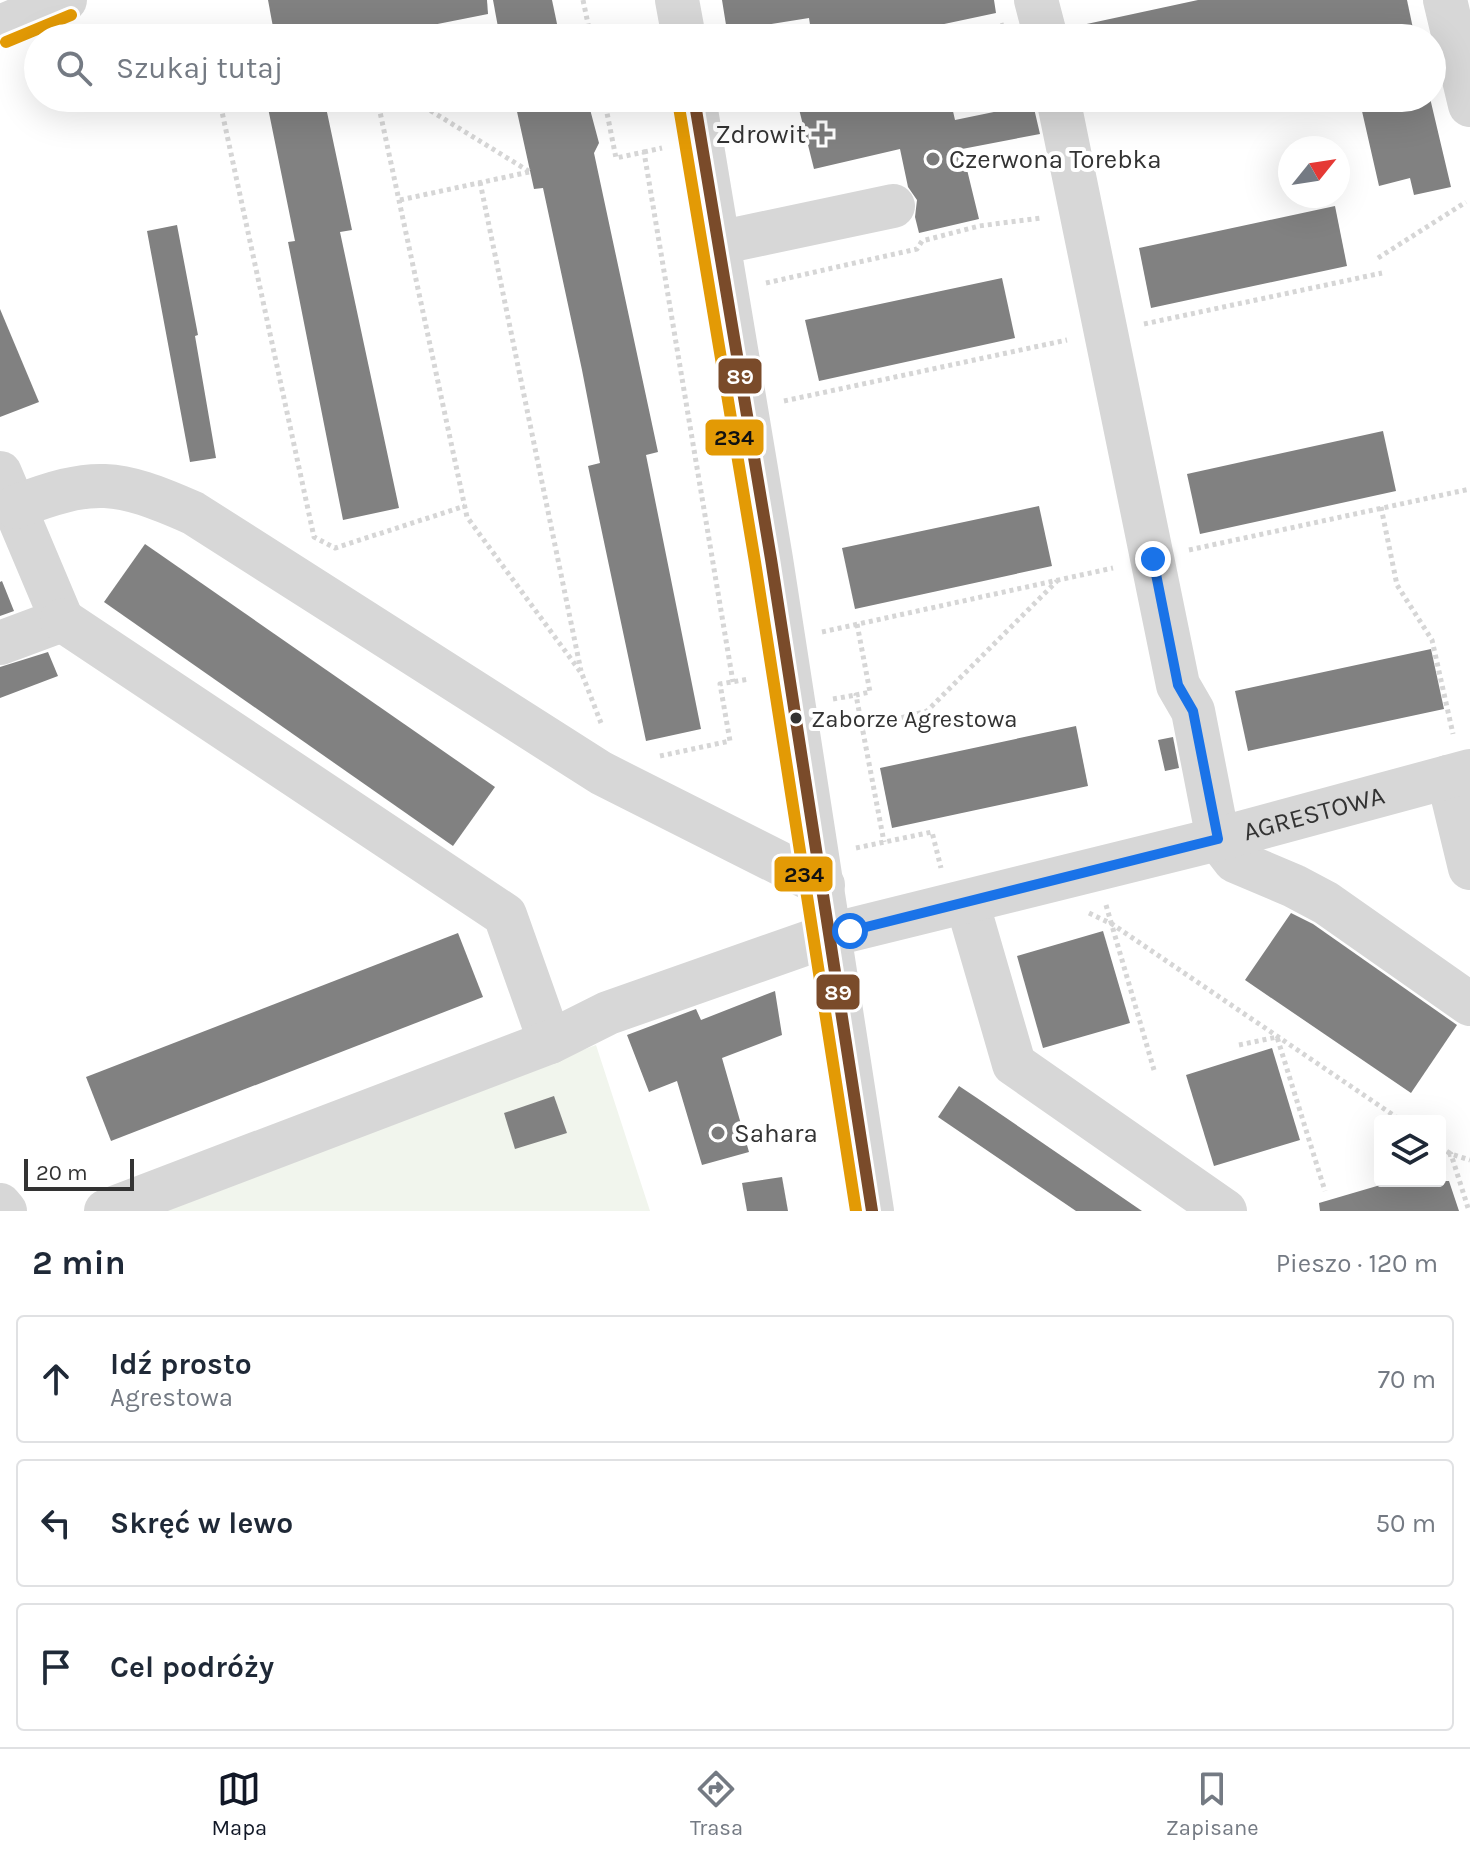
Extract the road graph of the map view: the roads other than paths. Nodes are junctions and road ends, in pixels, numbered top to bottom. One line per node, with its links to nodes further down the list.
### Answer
1 (65, 0): 5 (street)
2 (677, 0): 4 (street)
3 (1445, 0): 6 (street)
4 (681, 24)
5 (0, 27)
6 (1470, 105)
7 (696, 112): 10 (street)
8 (1061, 112): 15 (street)
9 (893, 206): 10 (street)
10 (718, 243): 17 (street)
11 (7, 490): 12 (street); 17 (street)
12 (62, 620): 13 (street); 21 (street)
13 (0, 643)
14 (1457, 763): 15 (street, AGRESTOWA); 16 (street)
15 (1218, 839): 18 (street, AGRESTOWA); 20 (street)
16 (1470, 868)
17 (823, 885): 19 (street)
18 (954, 887): 19 (street, AGRESTOWA); 26 (street)
19 (830, 935): 21 (street, AGRESTOWA); 25 (street)
20 (1470, 1004)
21 (550, 1042): 24 (street, AGRESTOWA)
22 (0, 1205): 23 (street)
23 (5, 1211)
24 (106, 1211)
25 (872, 1211)
26 (1225, 1211)

